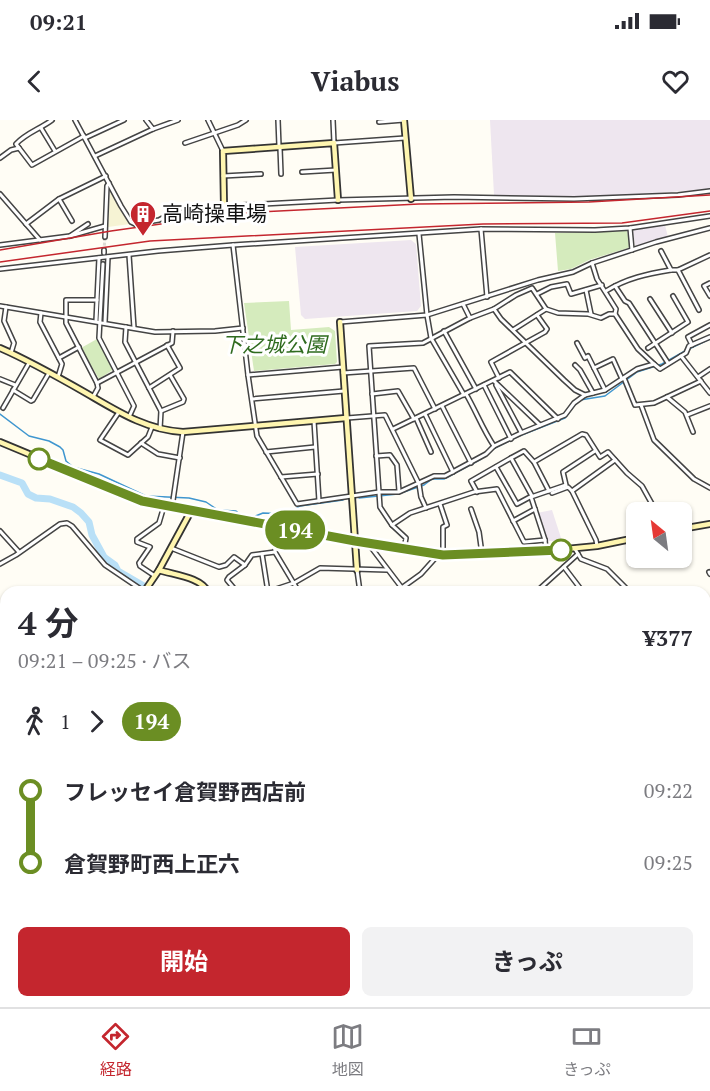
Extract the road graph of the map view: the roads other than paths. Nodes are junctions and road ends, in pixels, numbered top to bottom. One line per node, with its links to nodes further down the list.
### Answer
1 (52, 120): 12 (street)
2 (75, 120): 15 (street)
3 (124, 120): 15 (street)
4 (146, 120): 13 (street)
5 (178, 120): 13 (street)
6 (208, 120): 14 (street)
7 (246, 120): 14 (street)
8 (278, 120): 19 (street)
9 (333, 120): 18 (street)
10 (404, 120): 11 (street); 16 (street)
11 (380, 122)
12 (41, 128): 20 (street); 22 (street)
13 (153, 129): 23 (street)
14 (214, 133): 17 (street); 21 (street)
15 (85, 137): 22 (street); 23 (street)
16 (406, 138): 18 (street); 35 (street)
17 (184, 143)
18 (334, 143): 19 (street); 25 (street)
19 (280, 146): 21 (street); 28 (street)
20 (19, 147): 22 (street); 24 (street)
21 (223, 151): 30 (street)
22 (55, 152)
23 (95, 156): 29 (street)
24 (0, 158)
25 (336, 170): 26 (street); 36 (street)
26 (302, 172)
27 (261, 174): 30 (street)
28 (281, 174)
29 (106, 176): 31 (street); 34 (street)
30 (223, 176): 37 (street)
31 (109, 182): 37 (street); 42 (street)
32 (710, 191): 35 (street)
33 (0, 194): 40 (street)
34 (59, 199): 39 (street); 40 (street)
35 (411, 199): 36 (street)
36 (338, 200): 37 (street)
37 (224, 206)
38 (710, 216): 43 (street)
39 (72, 221)
40 (26, 224): 49 (street)
41 (88, 224): 47 (street)
42 (105, 226): 47 (street); 48 (street)
43 (630, 228): 45 (street); 52 (street)
44 (710, 228): 52 (street)
45 (481, 229): 46 (street); 71 (street)
46 (419, 234): 51 (street); 82 (street)
47 (70, 236): 49 (street)
48 (105, 237)
49 (40, 240): 50 (street)
50 (0, 245)
51 (233, 245): 54 (street); 93 (street)
52 (632, 251): 58 (street)
53 (661, 251): 61 (street)
54 (129, 255): 56 (street); 92 (street)
55 (710, 255): 62 (street)
56 (108, 257): 57 (street); 88 (street)
57 (99, 258): 60 (street); 73 (street)
58 (592, 263): 64 (street); 71 (street)
59 (103, 264): 88 (street)
60 (0, 269)
61 (671, 270): 62 (street); 65 (street)
62 (678, 270): 79 (street)
63 (710, 283): 70 (street)
64 (602, 285): 66 (street); 67 (street)
65 (615, 286): 67 (street); 102 (street)
66 (586, 290): 68 (street); 85 (street)
67 (606, 291): 81 (street)
68 (537, 294): 77 (street); 78 (street)
69 (673, 296): 97 (street)
70 (710, 296)
71 (487, 297): 74 (street)
72 (650, 299): 97 (street)
73 (97, 300): 84 (street); 87 (street)
74 (463, 304): 82 (street); 86 (street)
75 (0, 306): 76 (street)
76 (6, 307): 80 (street); 108 (street)
77 (494, 309): 86 (street); 94 (street)
78 (546, 309): 83 (street); 85 (street)
79 (699, 310)
80 (41, 313): 84 (street); 110 (street)
81 (615, 314): 85 (street); 115 (street)
82 (427, 315): 89 (street); 99 (street)
83 (537, 315): 94 (street); 100 (street)
84 (66, 316): 87 (street); 105 (street)
85 (592, 316)
86 (470, 318): 95 (street)
87 (96, 321): 88 (street)
88 (103, 322): 91 (street); 121 (street)
89 (340, 322): 116 (street)
90 (710, 325): 104 (street)
91 (126, 327): 92 (street); 112 (street)
92 (134, 328): 96 (street)
93 (243, 328): 96 (street); 124 (street)
94 (513, 330): 100 (street)
95 (444, 331): 99 (street); 137 (street)
96 (173, 332): 103 (street)
97 (672, 333): 102 (street)
98 (710, 337): 104 (street)
99 (431, 338): 119 (street); 143 (street)
100 (527, 343): 127 (street); 144 (street)
101 (577, 343): 117 (street)
102 (656, 344): 107 (street); 113 (street)
103 (167, 345): 112 (street); 123 (street)
104 (692, 345): 109 (street)
105 (79, 347): 110 (street); 132 (street)
106 (0, 348): 108 (street)
107 (648, 348)
108 (11, 353): 111 (street)
109 (681, 356): 113 (street); 126 (street)
110 (59, 358): 125 (street)
111 (30, 361): 120 (street); 133 (street)
112 (135, 362): 121 (street); 135 (street)
113 (668, 364): 115 (street)
114 (575, 365): 142 (street)
115 (655, 365): 129 (street)
116 (342, 367): 122 (street); 124 (street)
117 (594, 368): 129 (street); 138 (street)
118 (710, 369): 126 (street)
119 (370, 371): 122 (street); 141 (street); 152 (street)
120 (50, 372): 125 (street); 136 (street)
121 (117, 372): 132 (street); 158 (street)
122 (343, 373): 139 (street)
123 (170, 375): 135 (street); 153 (street)
124 (248, 375): 147 (street)
125 (58, 377): 145 (street)
126 (698, 377): 131 (street)
127 (499, 378): 130 (street); 160 (street)
128 (0, 379): 133 (street)
129 (623, 379): 138 (street); 148 (street)
130 (494, 381): 134 (street); 164 (street); 170 (street)
131 (701, 381): 140 (street); 146 (street)
132 (97, 383): 145 (street)
133 (16, 385): 136 (street)
134 (484, 386): 137 (street); 171 (street)
135 (149, 388): 153 (street)
136 (13, 390): 151 (street)
137 (476, 390): 143 (street)
138 (605, 390): 142 (street)
139 (344, 391): 147 (street); 159 (street)
140 (710, 393)
141 (372, 394): 157 (street); 161 (street)
142 (593, 394): 144 (street)
143 (465, 395): 149 (street); 174 (street)
144 (585, 395): 160 (street)
145 (93, 397): 154 (street)
146 (667, 398): 148 (street); 156 (street)
147 (252, 399): 163 (street)
148 (641, 405): 190 (street)
149 (442, 406): 152 (street); 184 (street)
150 (710, 406): 156 (street)
151 (3, 408)
152 (435, 409): 155 (street)
153 (161, 411): 166 (street)
154 (119, 412): 158 (street); 173 (street)
155 (425, 414): 161 (street); 186 (street)
156 (686, 415): 169 (street)
157 (374, 416): 159 (street); 167 (street); 179 (street)
158 (129, 417): 165 (street)
159 (346, 418): 162 (street); 196 (street)
160 (558, 418): 164 (street)
161 (415, 419): 167 (street); 178 (street)
162 (314, 421): 163 (street); 175 (street)
163 (255, 426): 168 (street); 177 (street)
164 (540, 426): 170 (street)
165 (152, 427): 166 (street); 173 (street)
166 (160, 429): 168 (street)
167 (393, 429): 189 (street)
168 (183, 432): 180 (street)
169 (693, 432)
170 (521, 433): 171 (street)
171 (511, 439): 174 (street)
172 (0, 442): 201 (street)
173 (141, 443): 180 (street)
174 (494, 446): 184 (street)
175 (315, 447): 177 (street); 187 (street)
176 (595, 451): 182 (street); 183 (street); 195 (street)
177 (266, 452): 188 (street)
178 (431, 452)
179 (376, 456): 192 (street); 193 (street)
180 (180, 458): 202 (street)
181 (511, 458): 183 (street); 185 (street); 197 (street)
182 (615, 460): 191 (street); 199 (street)
183 (534, 462): 195 (street)
184 (471, 463): 186 (street)
185 (496, 467): 194 (street); 197 (street)
186 (453, 472): 189 (street)
187 (318, 474): 188 (street); 198 (street)
188 (282, 477): 198 (street)
189 (419, 484): 193 (street); 203 (street)
190 (710, 488)
191 (572, 491): 195 (street); 217 (street)
192 (380, 492): 193 (street); 196 (street); 209 (street)
193 (399, 492)
194 (477, 492): 200 (street); 207 (street)
195 (551, 492): 197 (street)
196 (351, 497): 198 (street); 215 (street)
197 (532, 497): 205 (street)
198 (319, 501)
199 (651, 502)
200 (440, 504): 203 (street); 226 (street)
201 (164, 506): 202 (street); 233 (street)
202 (172, 507): 206 (street)
203 (426, 508): 209 (street)
204 (471, 509): 225 (street)
205 (535, 509): 207 (street); 213 (street)
206 (191, 511): 210 (street); 218 (street)
207 (513, 521): 213 (street)
208 (710, 524): 211 (street)
209 (392, 525): 219 (street)
210 (275, 526): 215 (street); 221 (street)
211 (692, 527)
212 (0, 531): 223 (street)
213 (545, 540): 220 (street)
214 (626, 540): 217 (street)
215 (355, 541): 216 (street); 231 (street)
216 (367, 542): 219 (street); 232 (street)
217 (597, 546): 222 (street)
218 (171, 548): 228 (street); 230 (street)
219 (404, 549): 226 (street)
220 (546, 551): 222 (street); 225 (street)
221 (275, 552): 224 (street); 234 (street)
222 (576, 552): 229 (street); 246 (street)
223 (19, 553): 227 (street); 235 (street)
224 (262, 554): 228 (street); 239 (street)
225 (483, 554): 226 (street)
226 (441, 555): 243 (street)
227 (0, 564)
228 (245, 566): 238 (street)
229 (564, 567): 244 (street); 245 (street)
230 (159, 570): 233 (street); 237 (street)
231 (357, 570): 232 (street); 234 (street); 241 (street)
232 (387, 570): 242 (street)
233 (155, 576): 236 (street)
234 (294, 584): 240 (street)
235 (139, 586)
236 (149, 586)
237 (203, 586)
238 (232, 586)
239 (267, 586)
240 (288, 586)
241 (359, 586)
242 (399, 586)
243 (403, 586)
244 (543, 586)
245 (578, 586)
246 (624, 586)

